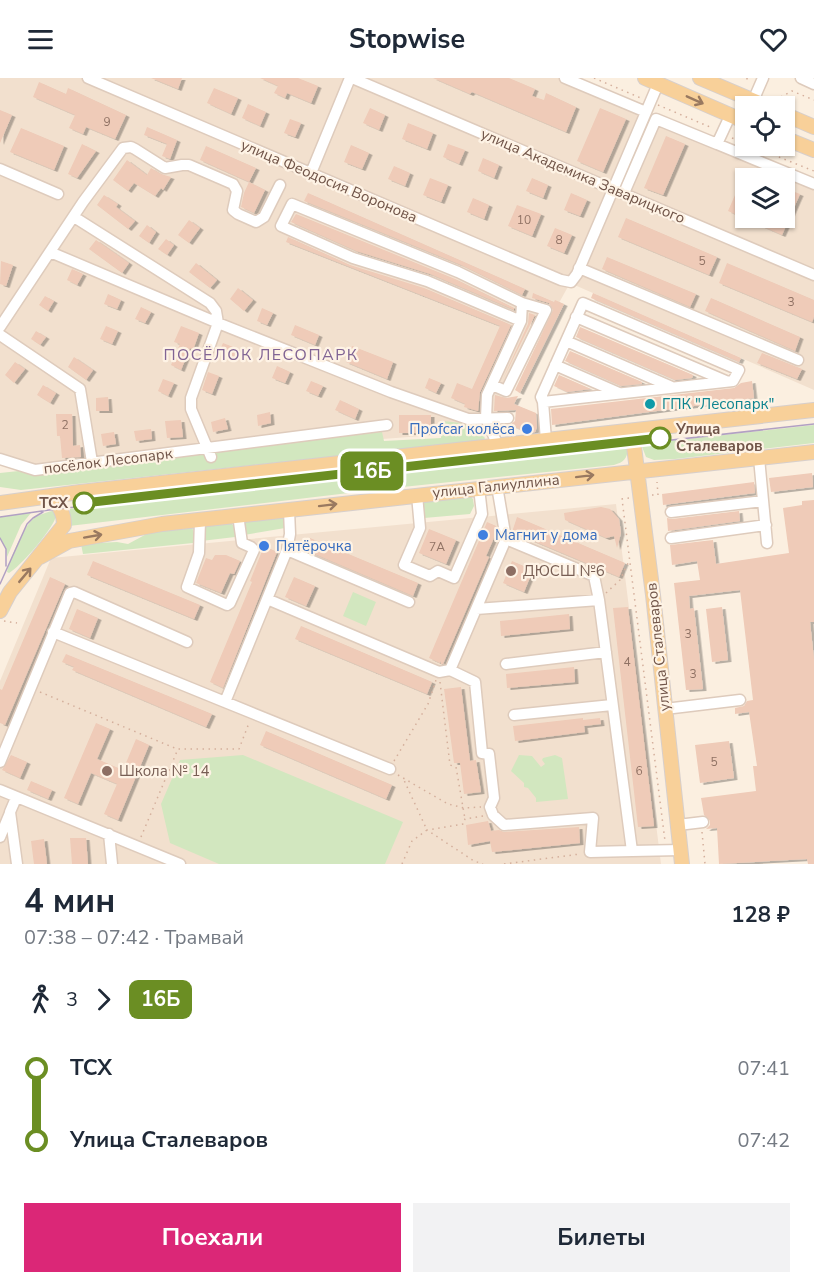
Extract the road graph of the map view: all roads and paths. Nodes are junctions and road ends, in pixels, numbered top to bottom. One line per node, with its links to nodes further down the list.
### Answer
1 (88, 78): 29 (street, улица Феодосия Воронова)
2 (351, 78): 29 (street); 32 (street, улица Академика Заварицкого)
3 (565, 78): 16 (street)
4 (645, 78): 10 (main road)
5 (700, 78): 12 (main road)
6 (747, 78): 9 (path)
7 (763, 78): 13 (street)
8 (801, 78): 11 (street)
9 (747, 82)
10 (658, 84): 16 (street); 17 (main road, one-way to 17)
11 (814, 84)
12 (735, 96)
13 (755, 96)
14 (783, 96): 15 (path)
15 (814, 100)
16 (646, 112): 32 (street)
17 (730, 116): 18 (main road); 24 (street)
18 (735, 117)
19 (795, 118): 20 (main road)
20 (814, 126)
21 (725, 135): 22 (path)
22 (735, 139)
23 (795, 142): 25 (main road)
24 (717, 144): 30 (street); 33 (street)
25 (814, 150)
26 (779, 156): 28 (path)
27 (0, 169): 34 (street)
28 (814, 171)
29 (311, 173): 37 (street, улица Феодосия Воронова)
30 (814, 184)
31 (280, 185): 35 (street)
32 (613, 188): 33 (street, улица Академика Заварицкого); 37 (street)
33 (624, 193): 38 (street, улица Академика Заварицкого)
34 (58, 194)
35 (74, 217): 36 (street); 42 (street)
36 (50, 252): 42 (street); 43 (street)
37 (579, 268): 46 (street)
38 (814, 274)
39 (522, 303): 41 (street); 41 (street); 49 (street)
40 (576, 317): 45 (street); 48 (street); 48 (street)
41 (521, 321): 49 (street)
42 (218, 322): 54 (street); 60 (street)
43 (0, 327)
44 (0, 335): 64 (street)
45 (566, 341): 47 (street); 50 (street)
46 (798, 360)
47 (555, 364): 51 (street); 52 (street)
48 (726, 381): 50 (street)
49 (492, 385): 54 (street)
50 (672, 387): 51 (street)
51 (619, 393): 52 (street)
52 (543, 402): 58 (street)
53 (814, 411): 57 (main road)
54 (486, 418): 55 (street); 59 (street)
55 (508, 418)
56 (387, 425): 60 (street, посёлок Лесопарк)
57 (632, 431): 58 (main road); 65 (main road, улица Сталеваров)
58 (546, 440): 59 (main road)
59 (498, 446): 69 (main road)
60 (212, 451): 64 (street, посёлок Лесопарк)
61 (814, 452): 62 (main road, улица Галиуллина)
62 (759, 458): 65 (main road, улица Галиуллина); 73 (street)
63 (0, 459): 64 (street, посёлок Лесопарк)
64 (92, 462)
65 (636, 470): 66 (main road, улица Галиуллина, one-way to 65); 103 (main road, улица Сталеваров)
66 (497, 486): 67 (main road, улица Галиуллина); 81 (street)
67 (479, 488): 68 (main road, улица Галиуллина); 68 (street)
68 (417, 495): 75 (main road, улица Галиуллина, one-way to 68)
69 (50, 496): 72 (main road); 84 (main road, улица Галиуллина)
70 (634, 497): 85 (path)
71 (0, 498): 72 (main road)
72 (19, 500): 74 (main road)
73 (763, 501): 76 (street); 79 (street)
74 (0, 503)
75 (289, 510): 77 (main road, улица Галиуллина); 83 (street)
76 (671, 512)
77 (238, 515): 78 (main road, улица Галиуллина); 78 (street)
78 (200, 520): 84 (main road, улица Галиуллина, one-way to 78)
79 (766, 525): 80 (street); 82 (street)
80 (671, 538)
81 (506, 539): 88 (street); 90 (street)
82 (767, 543)
83 (287, 550): 87 (street); 89 (street)
84 (40, 557): 86 (main road, улица Галиуллина, one-way to 84)
85 (630, 559): 88 (path); 123 (path)
86 (5, 590): 91 (main road, улица Галиуллина)
87 (267, 599): 98 (street); 101 (street)
88 (599, 600): 90 (street); 96 (street)
89 (410, 602)
90 (476, 609): 98 (street)
91 (0, 611)
92 (0, 621): 93 (path)
93 (17, 623)
94 (53, 632): 95 (street); 99 (street); 101 (street)
95 (187, 642)
96 (606, 652): 97 (street); 102 (street)
97 (506, 664)
98 (445, 671): 108 (path); 112 (path); 113 (street)
99 (30, 688): 106 (path); 107 (street)
100 (740, 700): 103 (street)
101 (225, 702): 104 (street)
102 (612, 705): 105 (street); 122 (street)
103 (665, 709): 117 (main road, улица Сталеваров)
104 (253, 714): 106 (path); 108 (street)
105 (514, 715)
106 (178, 749): 121 (path)
107 (0, 762)
108 (390, 769): 109 (path)
109 (403, 778): 112 (path); 118 (path)
110 (0, 790): 111 (street)
111 (16, 798): 114 (street); 119 (street)
112 (464, 808): 113 (path); 115 (path)
113 (492, 811): 115 (path); 124 (street)
114 (10, 812): 120 (street); 127 (street)
115 (465, 819): 118 (path)
116 (702, 822): 117 (street); 132 (path)
117 (678, 825): 125 (main road, улица Сталеваров)
118 (427, 830): 129 (path); 130 (path)
119 (109, 834): 121 (street); 128 (street)
120 (0, 837)
121 (137, 846): 126 (street)
122 (632, 851): 123 (street); 124 (street)
123 (666, 851): 125 (street)
124 (590, 852): 131 (path)
125 (682, 857)
126 (175, 863)
127 (17, 864)
128 (112, 864)
129 (402, 864)
130 (483, 864)
131 (504, 864)
132 (705, 864)

